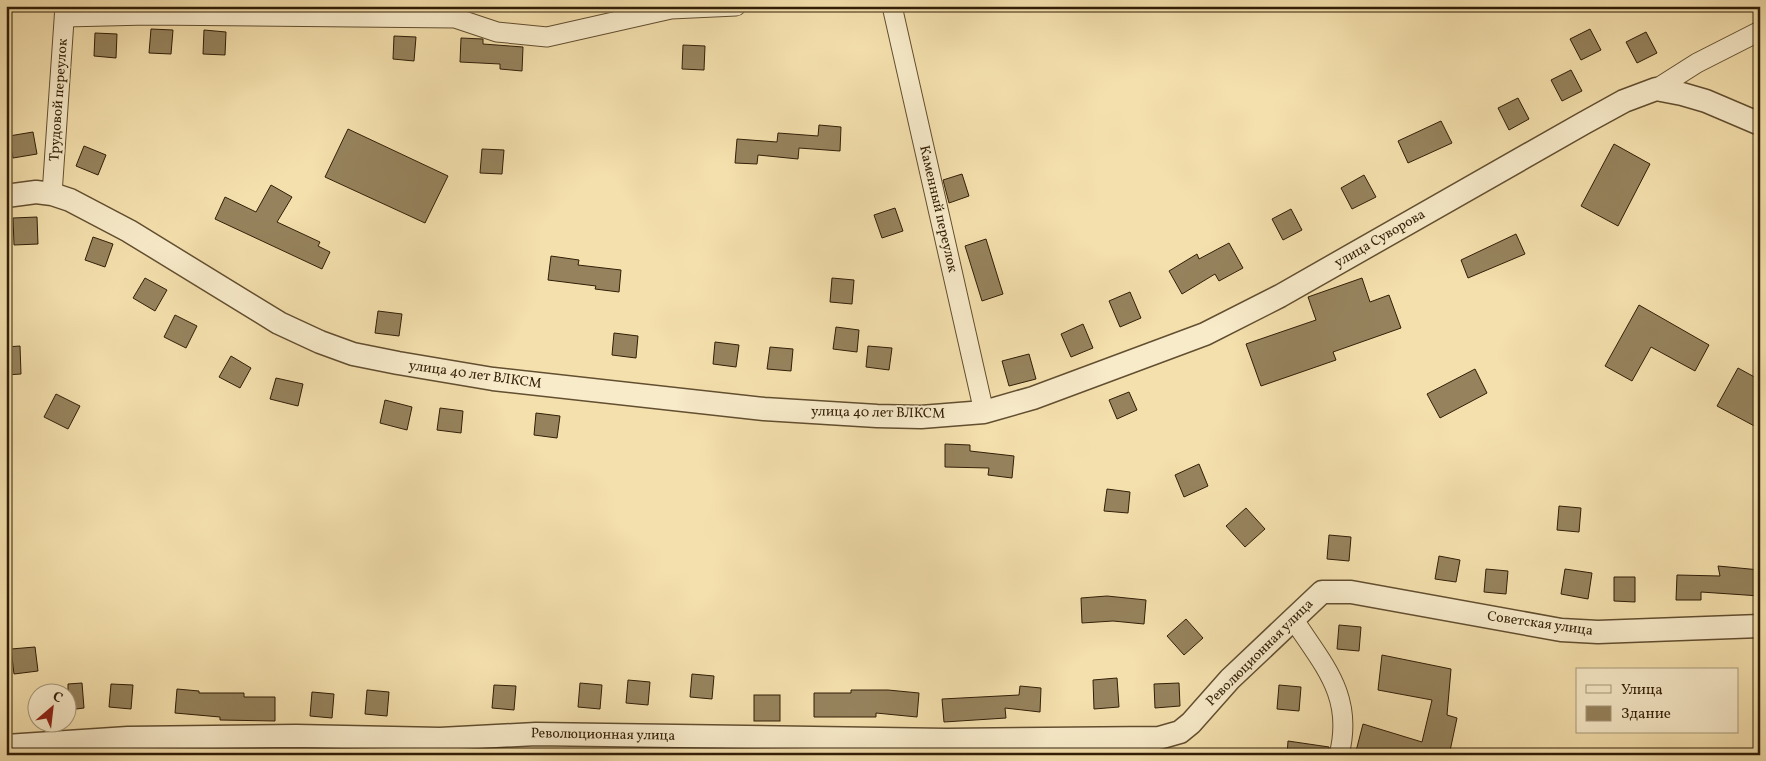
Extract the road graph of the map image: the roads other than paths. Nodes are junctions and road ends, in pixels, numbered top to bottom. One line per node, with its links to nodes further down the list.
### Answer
1 (736, 6): 4 (street)
2 (892, 6): 10 (street, Каменный переулок)
3 (65, 12): 4 (street); 8 (street, Трудовой переулок)
4 (456, 12)
5 (1760, 31): 6 (street, улица Суворова)
6 (1656, 89): 7 (street); 10 (street, улица Суворова)
7 (1760, 124)
8 (52, 194): 9 (street, улица 40 лет ВЛКСМ); 10 (street, улица 40 лет ВЛКСМ)
9 (6, 196)
10 (984, 412)
11 (1322, 592): 12 (street, Революционная улица); 13 (street, Советская улица)
12 (1294, 620): 15 (street, Революционная улица); 16 (street)
13 (1760, 626)
14 (6, 746): 15 (street, Революционная улица)
15 (437, 747)
16 (1339, 755)

